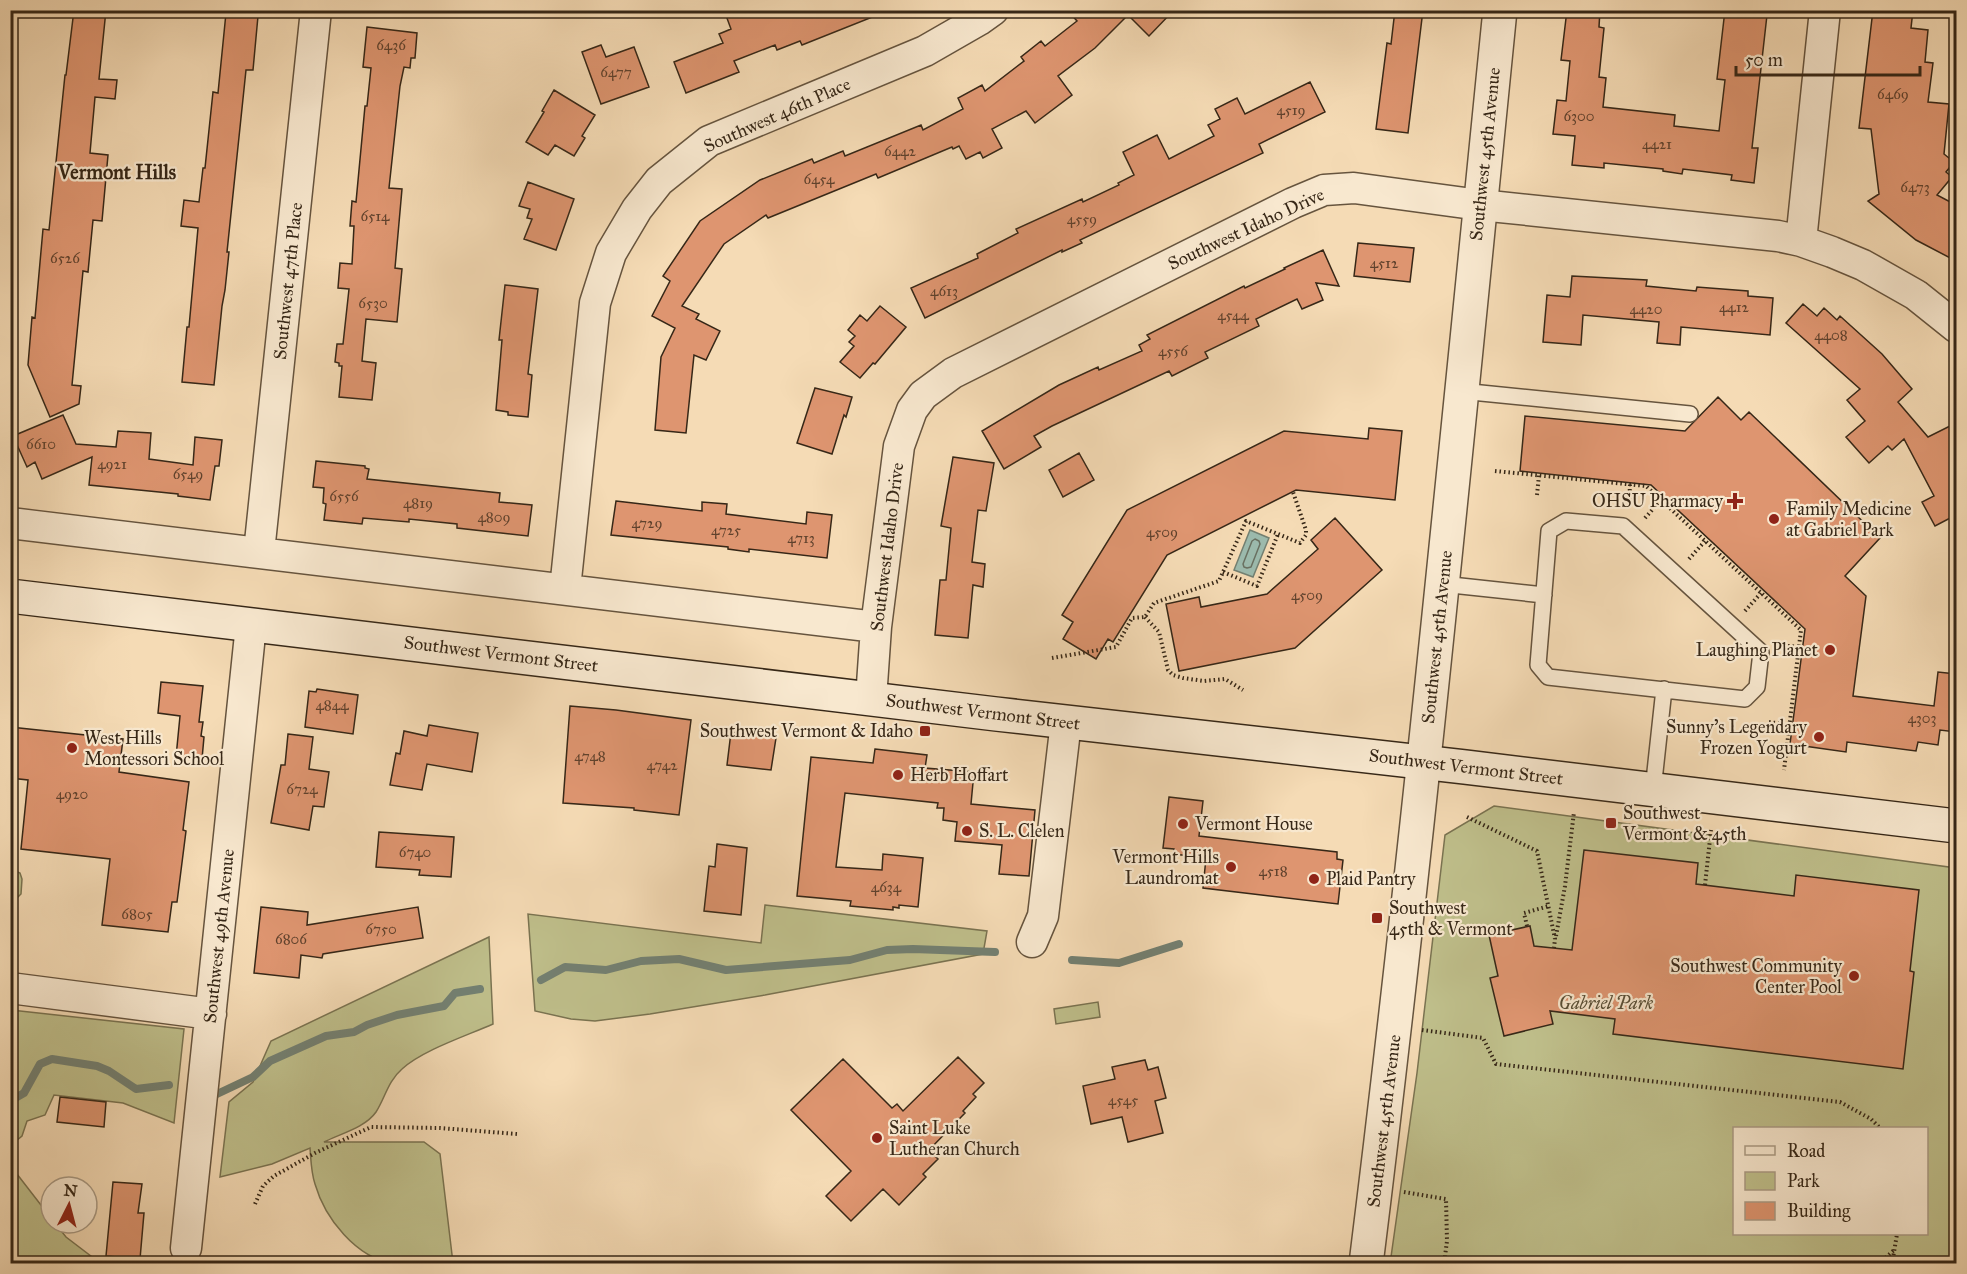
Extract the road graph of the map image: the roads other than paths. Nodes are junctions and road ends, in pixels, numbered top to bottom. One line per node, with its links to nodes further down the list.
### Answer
1 (316, 10): 11 (street, Southwest 47th Place)
2 (993, 10): 13 (street, Southwest 46th Place)
3 (1500, 10): 5 (main road, Southwest 45th Avenue)
4 (1825, 10): 6 (street)
5 (1480, 205): 6 (street, Southwest Idaho Drive); 8 (main road, Southwest 45th Avenue); 17 (street, Southwest Idaho Drive)
6 (1801, 241): 7 (street, Southwest Idaho Drive)
7 (1956, 327)
8 (1461, 391): 9 (lane); 12 (main road, Southwest 45th Avenue)
9 (1690, 414)
10 (10, 523): 11 (street)
11 (259, 552): 13 (street)
12 (1442, 584): 14 (lane); 21 (main road, Southwest 45th Avenue)
13 (565, 589): 17 (street)
14 (1544, 595): 18 (lane); 18 (lane)
15 (10, 596): 16 (main road, Southwest Vermont Street)
16 (251, 625): 19 (main road, Southwest Vermont Street); 26 (street, Southwest 49th Avenue)
17 (876, 627): 19 (street, Southwest Idaho Drive)
18 (1664, 689): 22 (lane)
19 (871, 699): 20 (main road, Southwest Vermont Street)
20 (1066, 722): 21 (main road, Southwest Vermont Street); 24 (street)
21 (1424, 762): 22 (main road, Southwest Vermont Street); 28 (main road, Southwest 45th Avenue)
22 (1653, 790): 23 (main road, Southwest Vermont Street)
23 (1956, 826)
24 (1032, 942)
25 (10, 988): 26 (street)
26 (211, 1014): 27 (street, Southwest 49th Avenue)
27 (186, 1248)
28 (1366, 1263)

